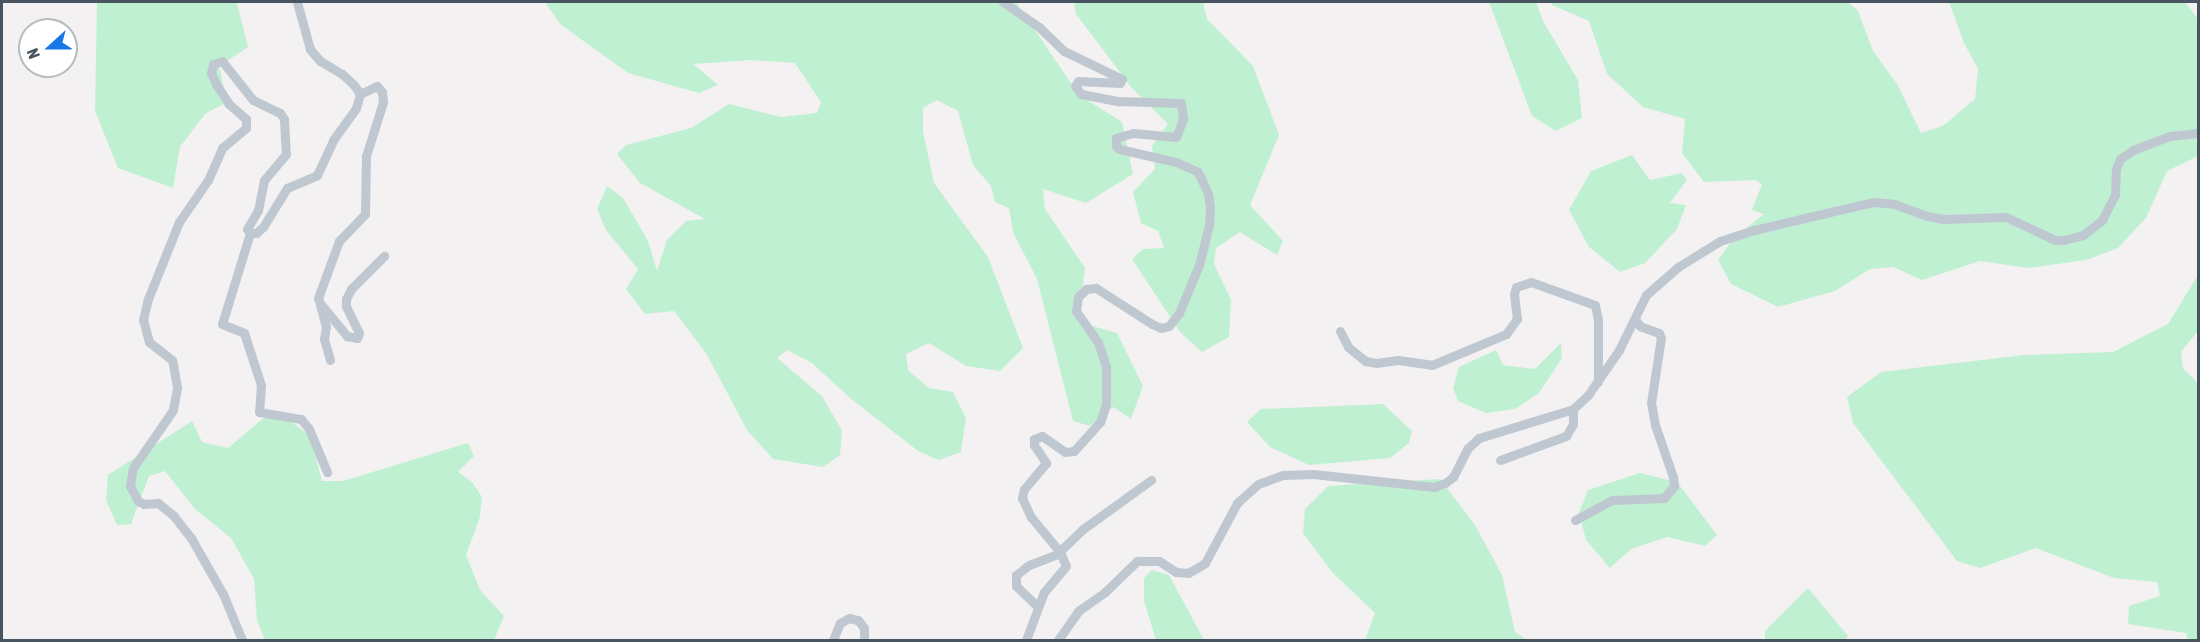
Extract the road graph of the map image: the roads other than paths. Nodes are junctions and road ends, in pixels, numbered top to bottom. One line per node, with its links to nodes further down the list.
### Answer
1 (297, 2): 3 (street)
2 (1003, 2): 17 (street)
3 (360, 94): 5 (street); 7 (street)
4 (2199, 133): 8 (street)
5 (250, 233): 14 (street); 19 (street)
6 (384, 256): 7 (street)
7 (318, 301): 10 (street)
8 (1635, 319): 11 (street); 16 (street)
9 (1340, 331): 11 (street)
10 (330, 360)
11 (1598, 383): 12 (street)
12 (1573, 409): 13 (street); 23 (street)
13 (1500, 460)
14 (327, 472)
15 (1151, 480): 17 (street)
16 (1575, 520)
17 (1060, 552): 18 (street); 18 (street)
18 (1038, 607): 22 (street)
19 (242, 640)
20 (832, 640): 21 (street)
21 (864, 640)
22 (1026, 640)
23 (1058, 640)

